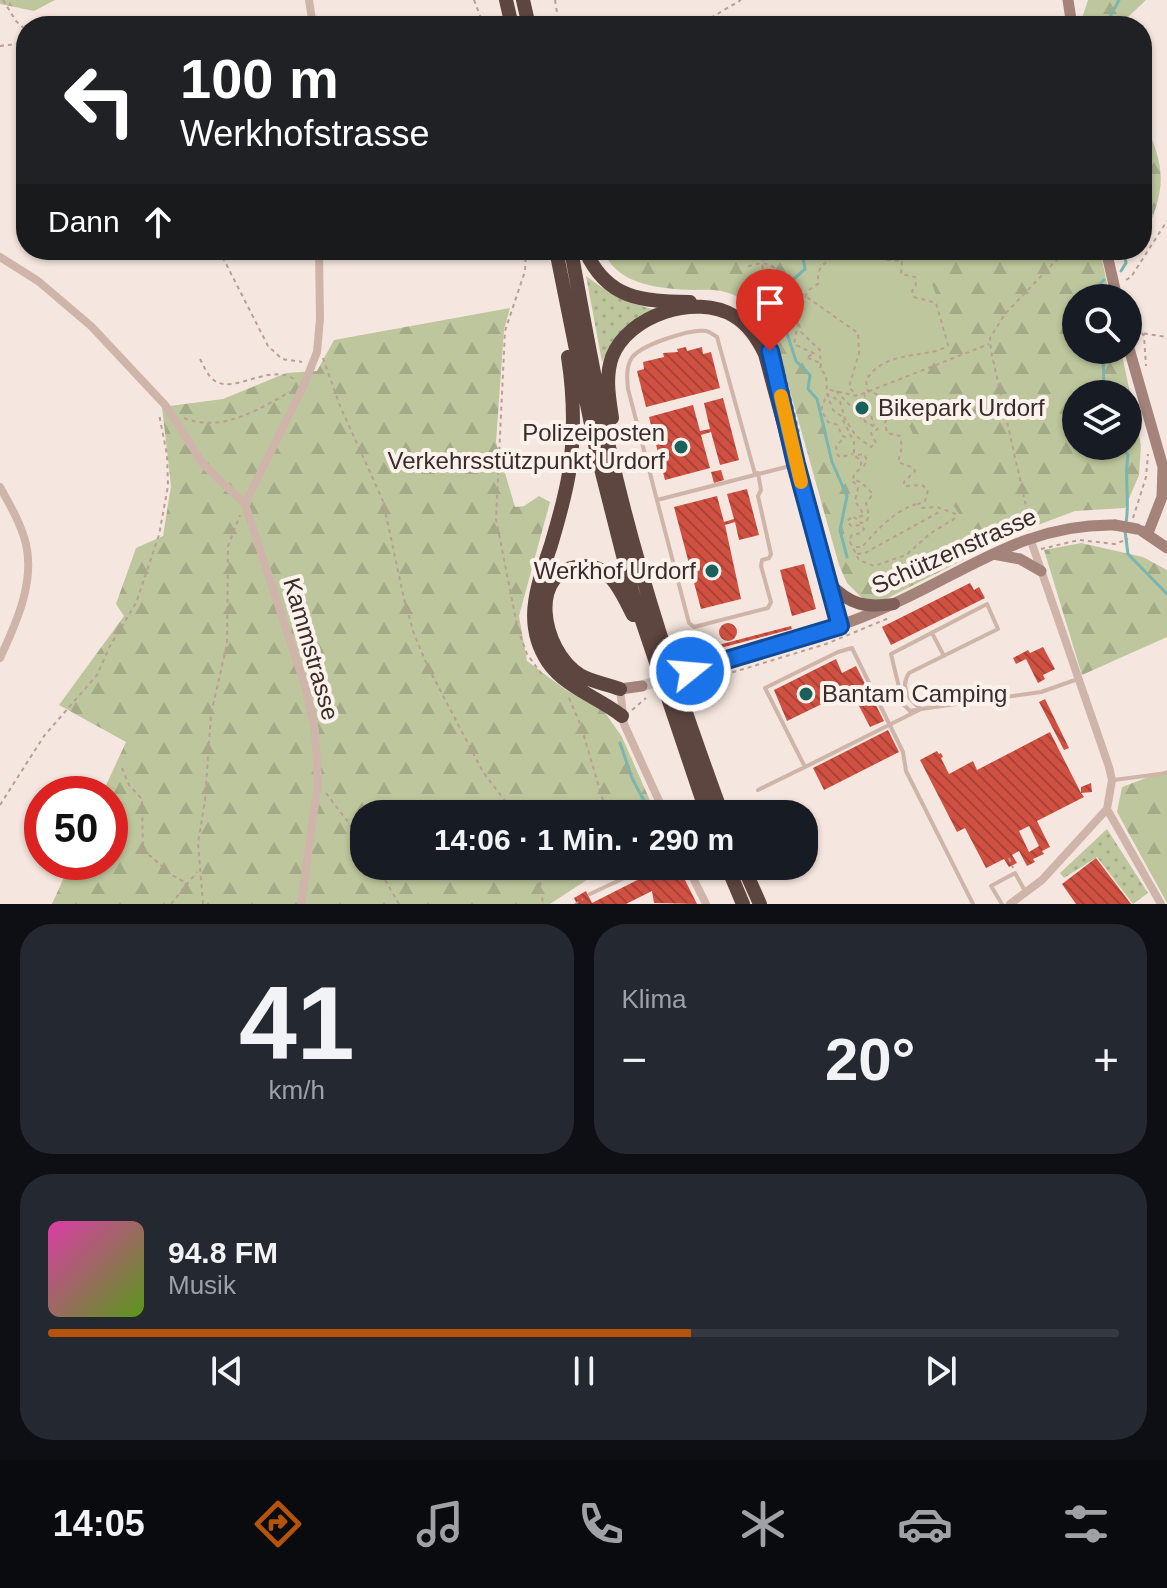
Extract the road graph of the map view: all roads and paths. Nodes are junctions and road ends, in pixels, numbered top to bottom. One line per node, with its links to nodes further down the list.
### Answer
1 (3, 0): 4 (path)
2 (741, 0): 3 (path)
3 (714, 16)
4 (16, 21)
5 (1167, 221): 6 (path)
6 (1152, 244)
7 (0, 257): 42 (street)
8 (224, 260): 33 (path)
9 (319, 260): 31 (street)
10 (526, 260): 76 (path)
11 (558, 260): 22 (highway)
12 (573, 260): 52 (highway)
13 (590, 260): 26 (highway)
14 (763, 260): 20 (path)
15 (832, 260): 25 (path)
16 (885, 260): 40 (path)
17 (1056, 260): 30 (path)
18 (1108, 260): 23 (main road)
19 (1142, 260): 24 (path)
20 (762, 263): 21 (path); 25 (path); 45 (path)
21 (748, 266)
22 (562, 278): 71 (highway); 78 (highway)
23 (1113, 284)
24 (1115, 284)
25 (805, 297): 27 (path); 41 (path)
26 (662, 307): 48 (highway); 52 (highway)
27 (798, 320): 35 (path); 35 (path)
28 (1142, 331): 29 (path); 36 (path)
29 (1167, 337)
30 (990, 343): 40 (path); 60 (path)
31 (317, 352): 33 (street); 90 (path)
32 (200, 359): 37 (path)
33 (311, 362): 37 (street)
34 (1133, 364): 46 (main road)
35 (821, 368): 39 (path)
36 (1148, 376)
37 (304, 385): 43 (path); 54 (street)
38 (836, 391): 39 (path); 41 (path); 44 (path)
39 (828, 392): 44 (path); 47 (path); 47 (path)
40 (866, 392): 41 (path); 44 (path); 55 (path)
41 (857, 396)
42 (166, 406): 43 (street); 95 (path)
43 (172, 414): 54 (street)
44 (876, 428)
45 (800, 433)
46 (1157, 449): 59 (path); 59 (main road)
47 (855, 455): 50 (path)
48 (795, 458): 49 (lane); 67 (main road)
49 (756, 474): 53 (lane); 53 (lane); 53 (lane)
50 (853, 479): 57 (path); 57 (path)
51 (0, 487): 73 (street)
52 (622, 499): 94 (highway)
53 (657, 500)
54 (245, 504): 88 (street, Kammstrasse)
55 (918, 504): 56 (path); 61 (path)
56 (941, 510): 64 (path); 64 (path)
57 (857, 517): 61 (path)
58 (235, 523): 99 (path)
59 (1137, 530): 60 (main road, Schützenstrasse, bridge); 62 (path); 63 (main road)
60 (1032, 537): 65 (main road, Schützenstrasse); 66 (street)
61 (853, 546): 64 (path)
62 (1045, 548)
63 (1167, 548)
64 (855, 554)
65 (993, 554): 66 (main road); 68 (main road, Schützenstrasse)
66 (1041, 571): 75 (street)
67 (828, 582): 68 (main road); 69 (main road)
68 (896, 608): 69 (main road, Schützenstrasse)
69 (840, 626): 74 (main road, Schützenstrasse)
70 (932, 632): 72 (lane); 72 (lane); 81 (lane)
71 (647, 640): 79 (highway); 93 (highway)
72 (944, 656): 81 (lane)
73 (0, 658)
74 (690, 671)
75 (1078, 679): 81 (lane); 87 (street)
76 (550, 681)
77 (642, 686): 79 (main road)
78 (569, 689): 79 (highway); 82 (highway); 91 (path)
79 (620, 689): 82 (street)
80 (646, 698): 82 (path)
81 (921, 709): 83 (lane)
82 (622, 716): 92 (street)
83 (890, 726): 84 (lane); 84 (lane); 119 (lane)
84 (805, 767): 89 (lane)
85 (122, 768): 107 (path)
86 (1167, 773): 87 (lane)
87 (1112, 780): 96 (street)
88 (318, 783): 97 (path); 112 (street, Kammstrasse)
89 (758, 790)
90 (504, 800)
91 (603, 800)
92 (659, 800)
93 (702, 800)
94 (717, 800)
95 (0, 805)
96 (1107, 809): 108 (street); 122 (street)
97 (350, 825)
98 (1009, 858): 100 (path)
99 (198, 871): 107 (path); 111 (path)
100 (1015, 873): 108 (lane); 120 (lane)
101 (385, 880): 113 (path)
102 (540, 880): 114 (path)
103 (620, 880): 109 (lane)
104 (694, 880): 116 (street)
105 (733, 880): 117 (highway)
106 (749, 880): 118 (highway)
107 (187, 883): 110 (path)
108 (1026, 893): 121 (street)
109 (590, 894): 115 (path)
110 (171, 904)
111 (203, 904)
112 (301, 904)
113 (399, 904)
114 (543, 904)
115 (575, 904)
116 (706, 904)
117 (743, 904)
118 (760, 904)
119 (973, 904)
120 (1002, 904)
121 (1010, 904)
122 (1161, 904)

